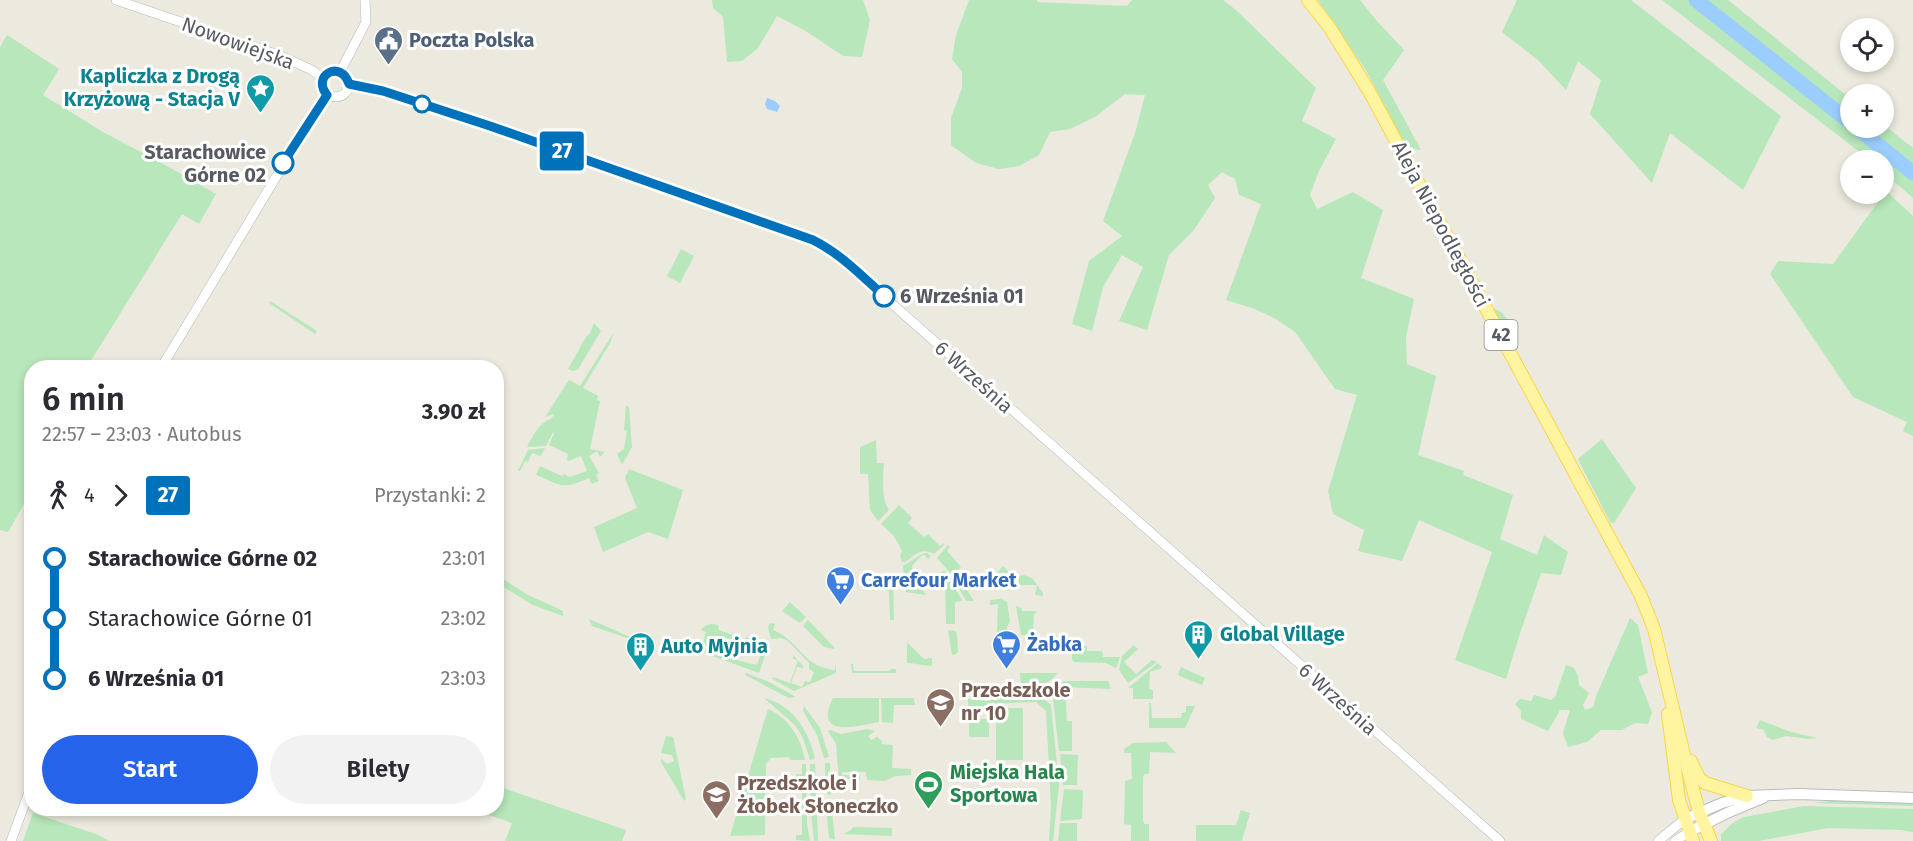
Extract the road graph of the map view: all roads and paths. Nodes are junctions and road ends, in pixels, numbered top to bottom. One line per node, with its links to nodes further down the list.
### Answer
1 (116, 0): 5 (street, Nowowiejska)
2 (365, 0): 4 (street)
3 (1308, 0): 9 (main road, Aleja Niepodległości / 42)
4 (340, 72): 5 (street); 6 (street)
5 (323, 79): 7 (street)
6 (349, 84): 7 (street); 18 (street, 6 Września)
7 (327, 95): 8 (street)
8 (166, 360)
9 (1665, 683): 10 (main road, Aleja Niepodległości / 42); 16 (main road, Aleja Niepodległości / 42)
10 (1679, 735): 11 (main road); 15 (main road, Aleja Niepodległości / 42)
11 (1747, 796): 12 (main road); 15 (main road)
12 (1768, 796): 13 (main road); 15 (main road)
13 (1913, 798)
14 (24, 807): 17 (street)
15 (1701, 818): 16 (main road); 21 (main road, Aleja Niepodległości / 42)
16 (1689, 831): 19 (street); 20 (street)
17 (12, 841)
18 (1500, 841)
19 (1659, 841)
20 (1676, 841)
21 (1711, 841)

